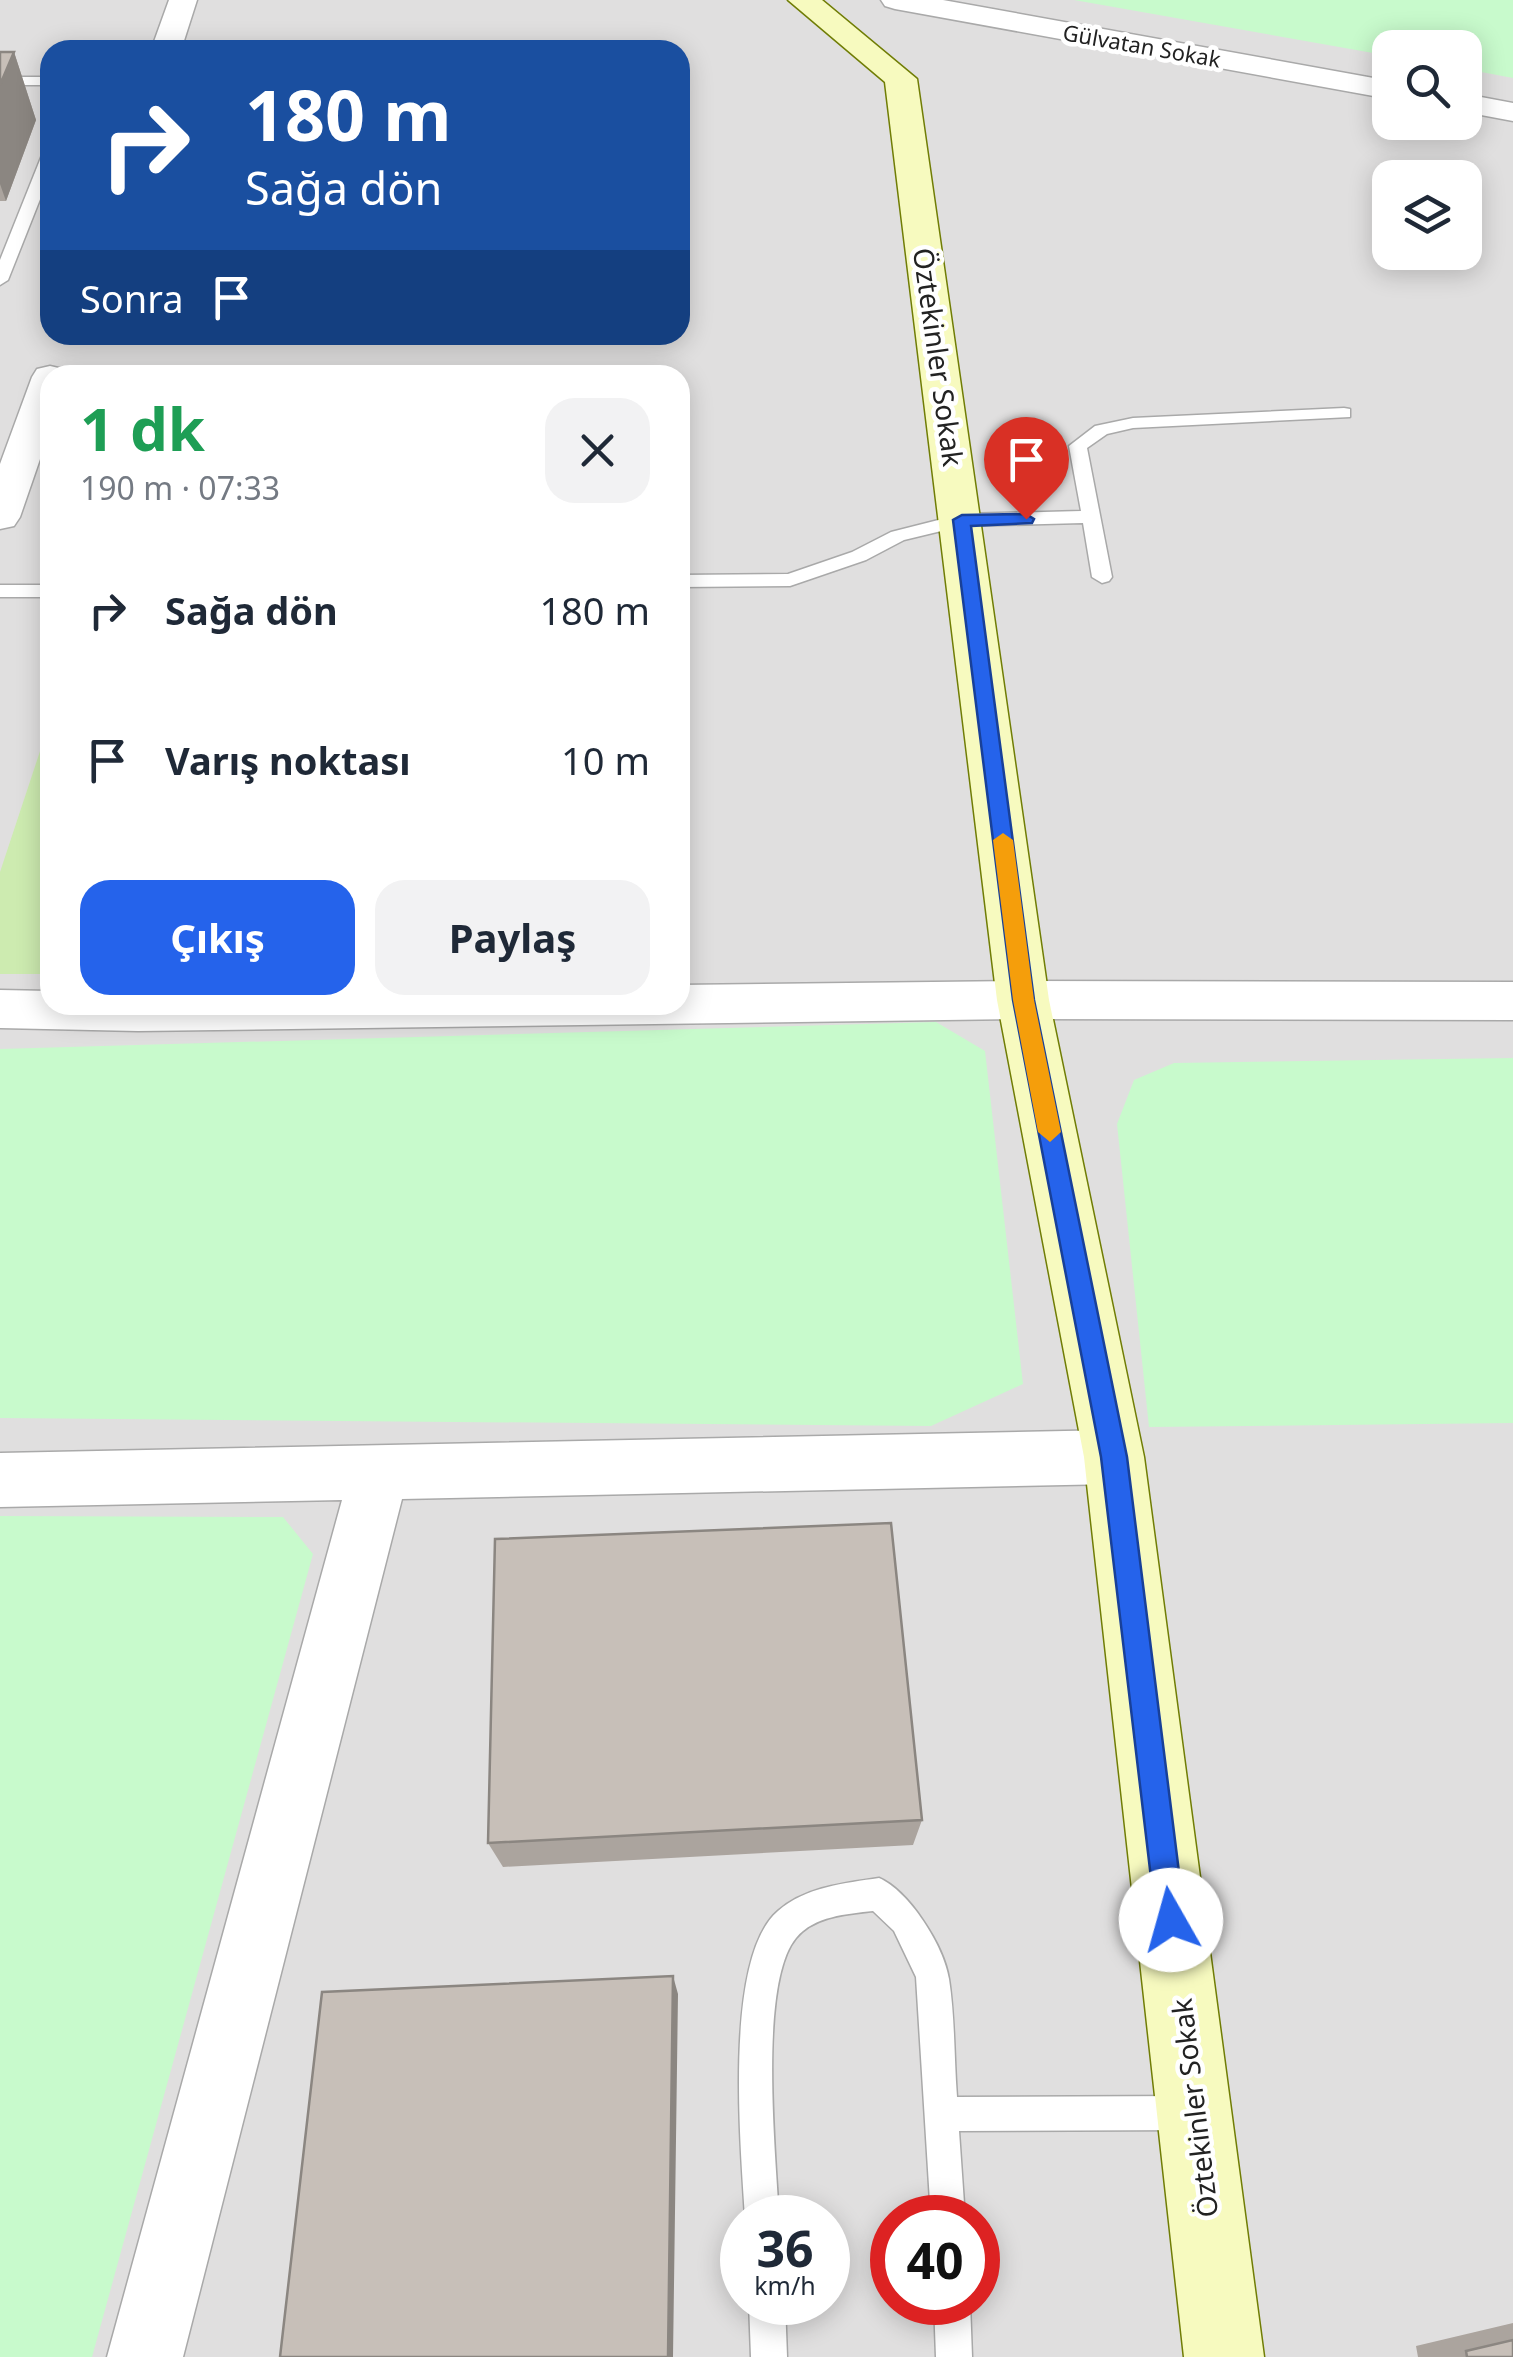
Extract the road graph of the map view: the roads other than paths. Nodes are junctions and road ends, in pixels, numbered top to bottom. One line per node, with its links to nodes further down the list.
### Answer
1 (183, 0): 4 (street)
2 (803, 0): 18 (street, Öztekinler Sokak)
3 (895, 0): 7 (street, Gülvatan Sokak)
4 (169, 40)
5 (40, 80): 6 (lane)
6 (0, 81)
7 (1372, 87)
8 (1482, 106): 9 (street)
9 (1513, 112)
10 (40, 181): 11 (lane)
11 (24, 220): 12 (lane); 13 (lane)
12 (0, 221)
13 (0, 280)
14 (40, 406): 16 (street)
15 (1344, 412): 17 (lane)
16 (0, 517)
17 (1089, 518): 18 (lane); 19 (lane)
18 (962, 520): 20 (lane); 23 (street, Öztekinler Sokak)
19 (1102, 576)
20 (690, 581)
21 (0, 591): 22 (lane)
22 (40, 591)
23 (1024, 1000): 24 (street); 25 (street); 28 (street, Öztekinler Sokak)
24 (1513, 1002)
25 (690, 1004)
26 (0, 1009): 27 (street)
27 (40, 1010)
28 (1114, 1457): 29 (street); 31 (street, Öztekinler Sokak)
29 (380, 1473): 30 (street); 37 (street)
30 (0, 1480)
31 (1194, 2113): 32 (lane); 40 (street, Öztekinler Sokak)
32 (944, 2114): 33 (lane); 34 (lane)
33 (761, 2195)
34 (947, 2195)
35 (767, 2325): 38 (lane)
36 (953, 2325): 39 (lane)
37 (146, 2357)
38 (769, 2357)
39 (954, 2357)
40 (1224, 2357)

